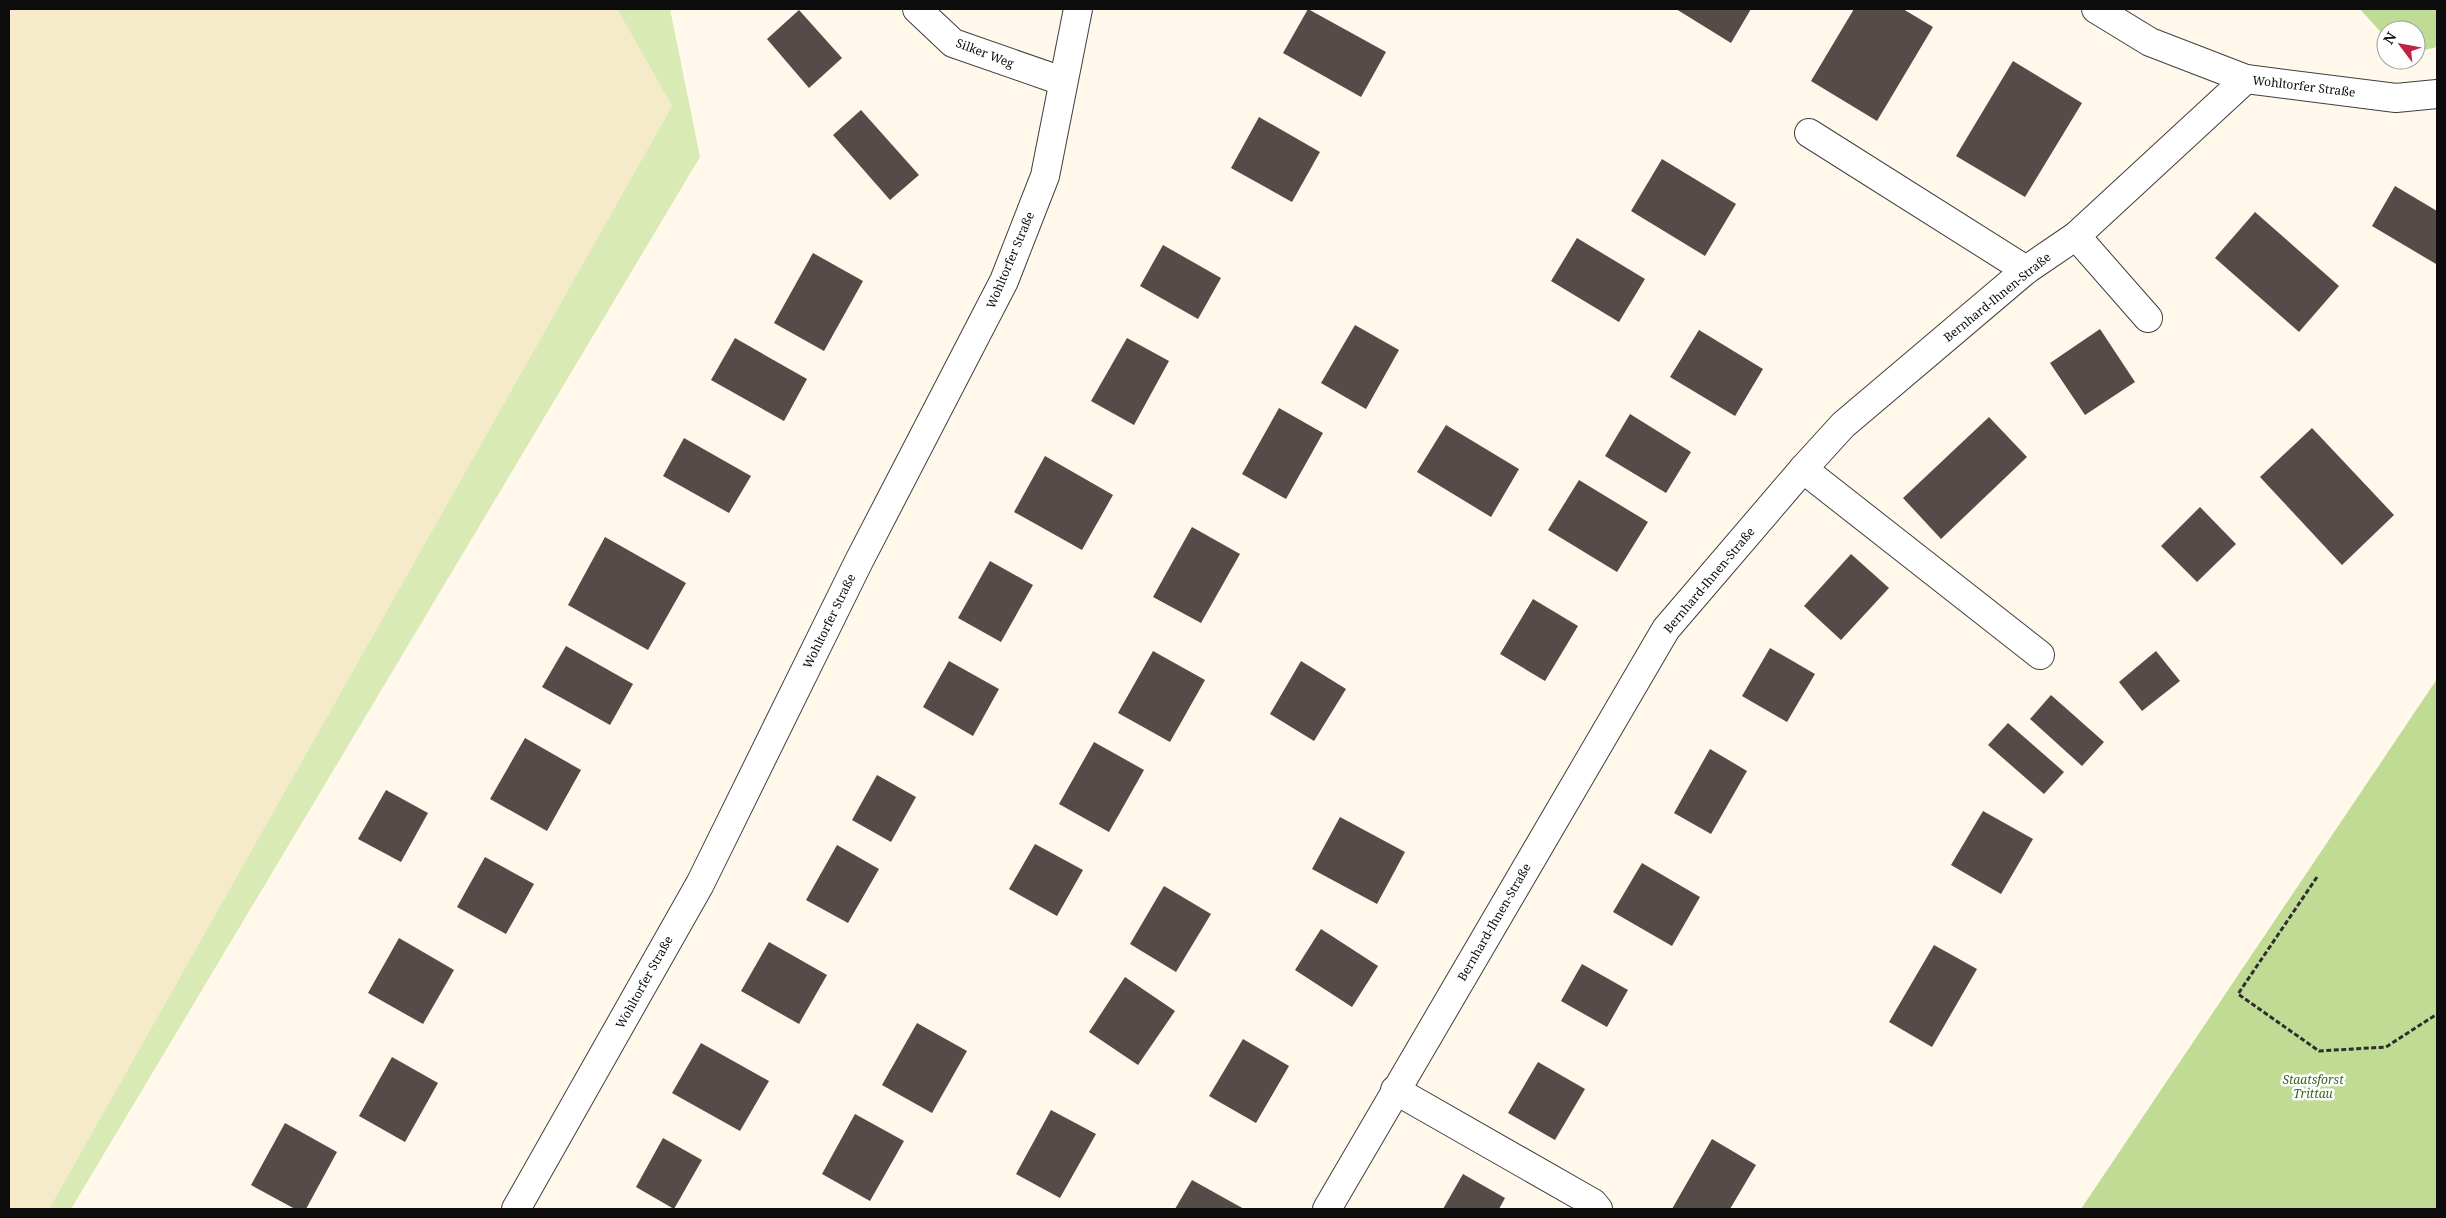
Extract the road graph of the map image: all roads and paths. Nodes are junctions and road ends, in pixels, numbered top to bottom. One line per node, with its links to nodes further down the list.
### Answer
1 (917, 9): 5 (street, Silker Weg)
2 (1078, 9): 5 (street, Wohltorfer Straße)
3 (2096, 9): 4 (street, Wohltorfer Straße)
4 (2246, 79): 6 (street, Wohltorfer Straße); 8 (street, Bernhard-Ihnen-Straße)
5 (1062, 82): 16 (street, Wohltorfer Straße)
6 (2437, 94)
7 (1809, 132): 9 (street)
8 (2076, 236): 9 (street, Bernhard-Ihnen-Straße); 10 (street)
9 (2026, 270): 11 (street, Bernhard-Ihnen-Straße)
10 (2148, 318)
11 (1803, 469): 12 (street); 15 (street, Bernhard-Ihnen-Straße)
12 (2040, 655)
13 (2318, 877): 14 (path)
14 (2437, 1014)
15 (1395, 1090): 17 (street, Bernhard-Ihnen-Straße); 18 (street)
16 (516, 1209)
17 (1327, 1209)
18 (1598, 1209)

